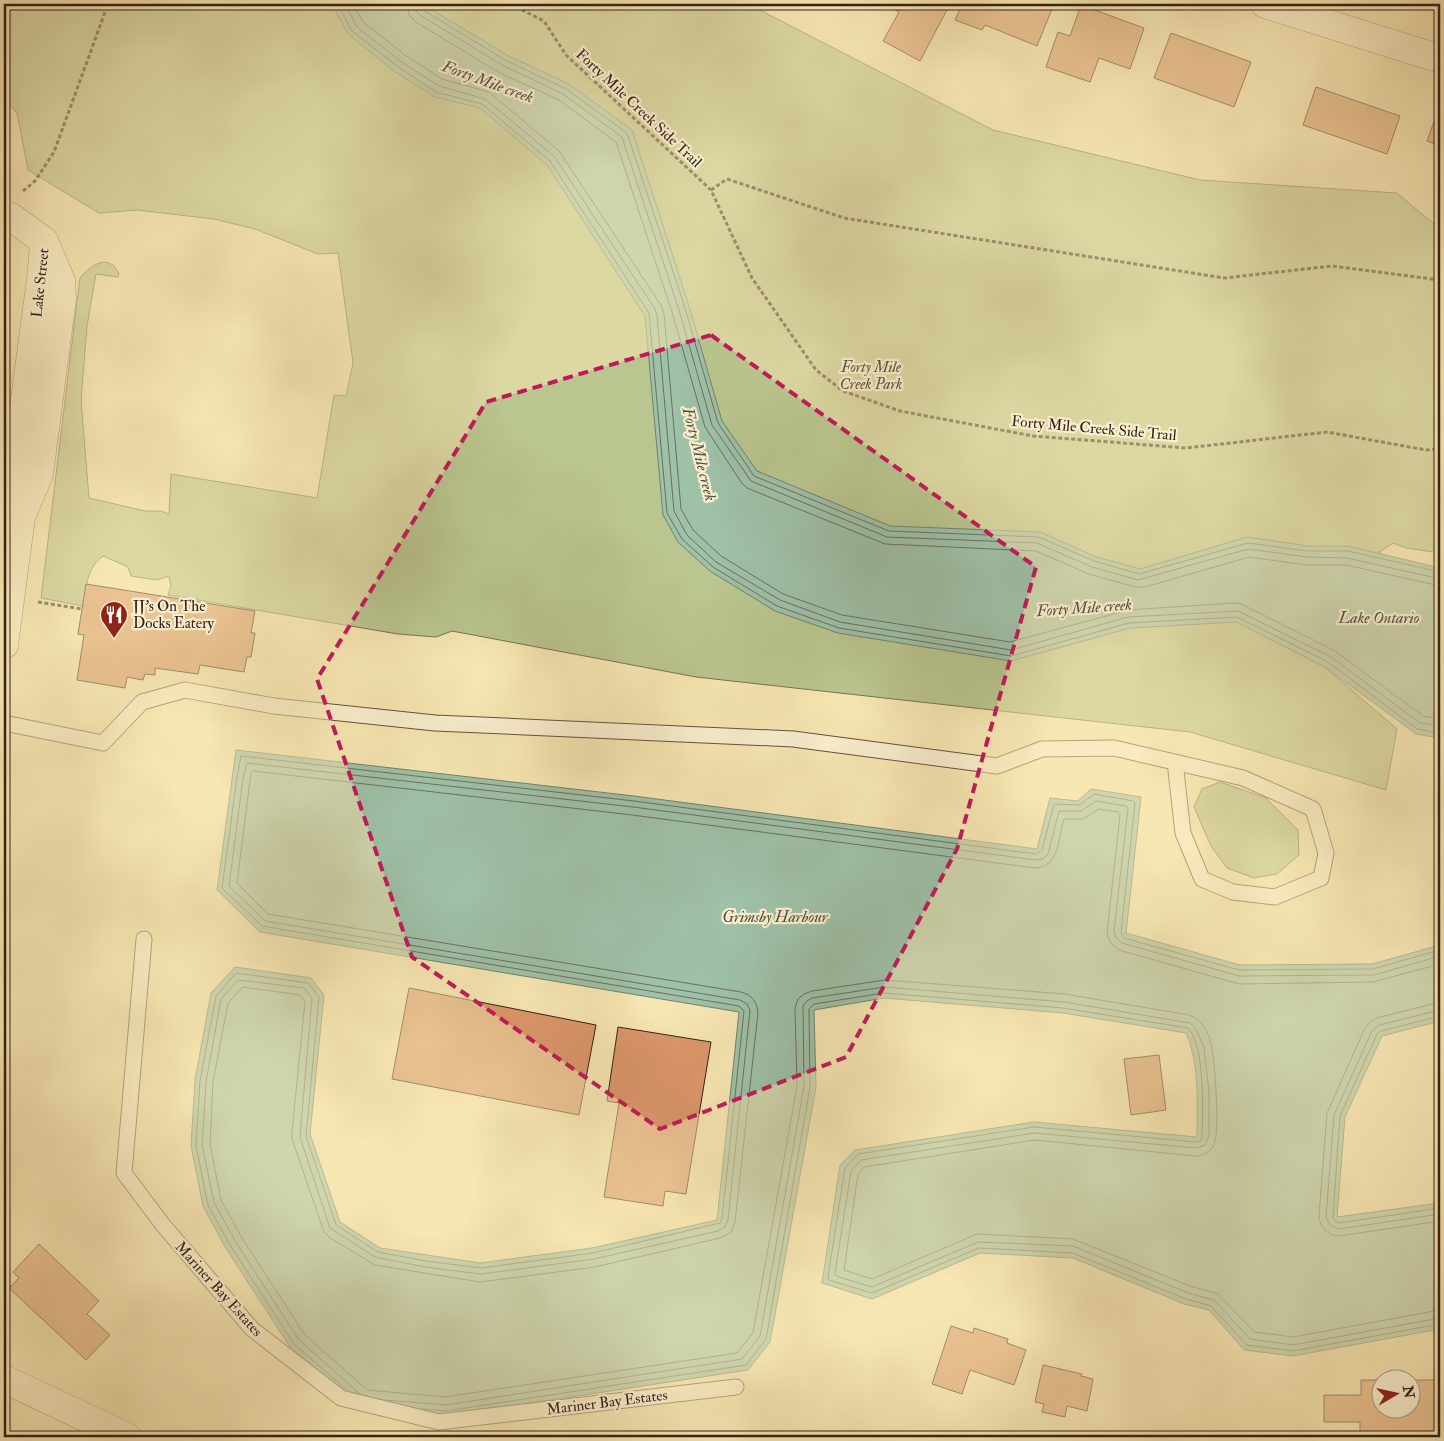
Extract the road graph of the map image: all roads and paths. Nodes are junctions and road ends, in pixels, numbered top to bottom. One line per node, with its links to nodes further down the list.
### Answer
1 (108, 4): 6 (path)
2 (510, 4): 5 (path, Forty Mile Creek Side Trail)
3 (1265, 4): 4 (street)
4 (1440, 59)
5 (711, 190): 8 (path); 9 (path, Forty Mile Creek Side Trail)
6 (23, 192)
7 (4, 214): 10 (street, Lake Street)
8 (1440, 280)
9 (1440, 449)
10 (12, 515): 13 (street, Lake Street)
11 (37, 602): 12 (path)
12 (82, 609)
13 (4, 645)
14 (4, 724): 15 (lane)
15 (1175, 762): 15 (lane)
16 (144, 939): 18 (lane, Mariner Bay Estates)
17 (4, 1379): 19 (street)
18 (736, 1387)
19 (127, 1437)

